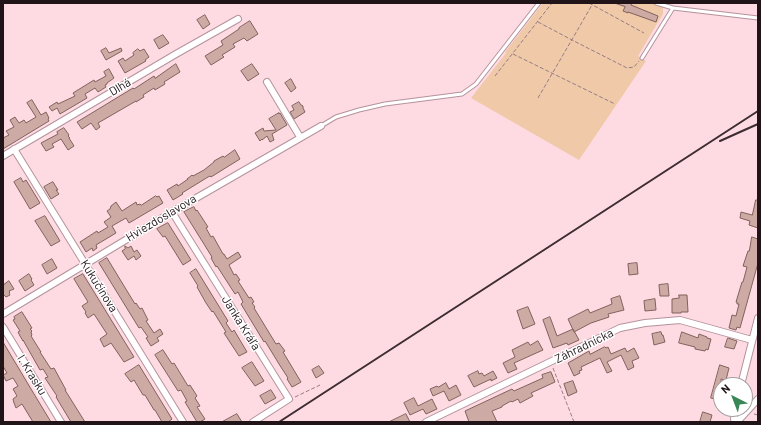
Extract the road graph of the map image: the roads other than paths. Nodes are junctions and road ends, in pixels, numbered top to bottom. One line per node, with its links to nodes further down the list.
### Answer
1 (539, 3): 8 (lane)
2 (656, 3): 3 (lane)
3 (673, 8): 4 (lane); 6 (lane)
4 (758, 18)
5 (238, 19): 10 (street, Dlhá)
6 (642, 58)
7 (267, 82): 9 (street)
8 (321, 126): 9 (street, Hviezdoslavova)
9 (300, 137): 12 (street, Hviezdoslavova)
10 (14, 150): 11 (street, Dlhá); 13 (street, Kukučínova)
11 (3, 156)
12 (172, 212): 13 (street, Hviezdoslavova); 22 (street, Janka Kráľa)
13 (86, 264): 14 (street, Hviezdoslavova); 21 (street, Kukučínova)
14 (3, 314)
15 (758, 318): 17 (street)
16 (3, 327): 20 (street, I. Krasku)
17 (752, 340): 18 (street); 23 (street, Záhradnícka)
18 (743, 377)
19 (758, 399): 24 (street)
20 (61, 422)
21 (183, 422)
22 (253, 422)
23 (426, 422)
24 (736, 422)

